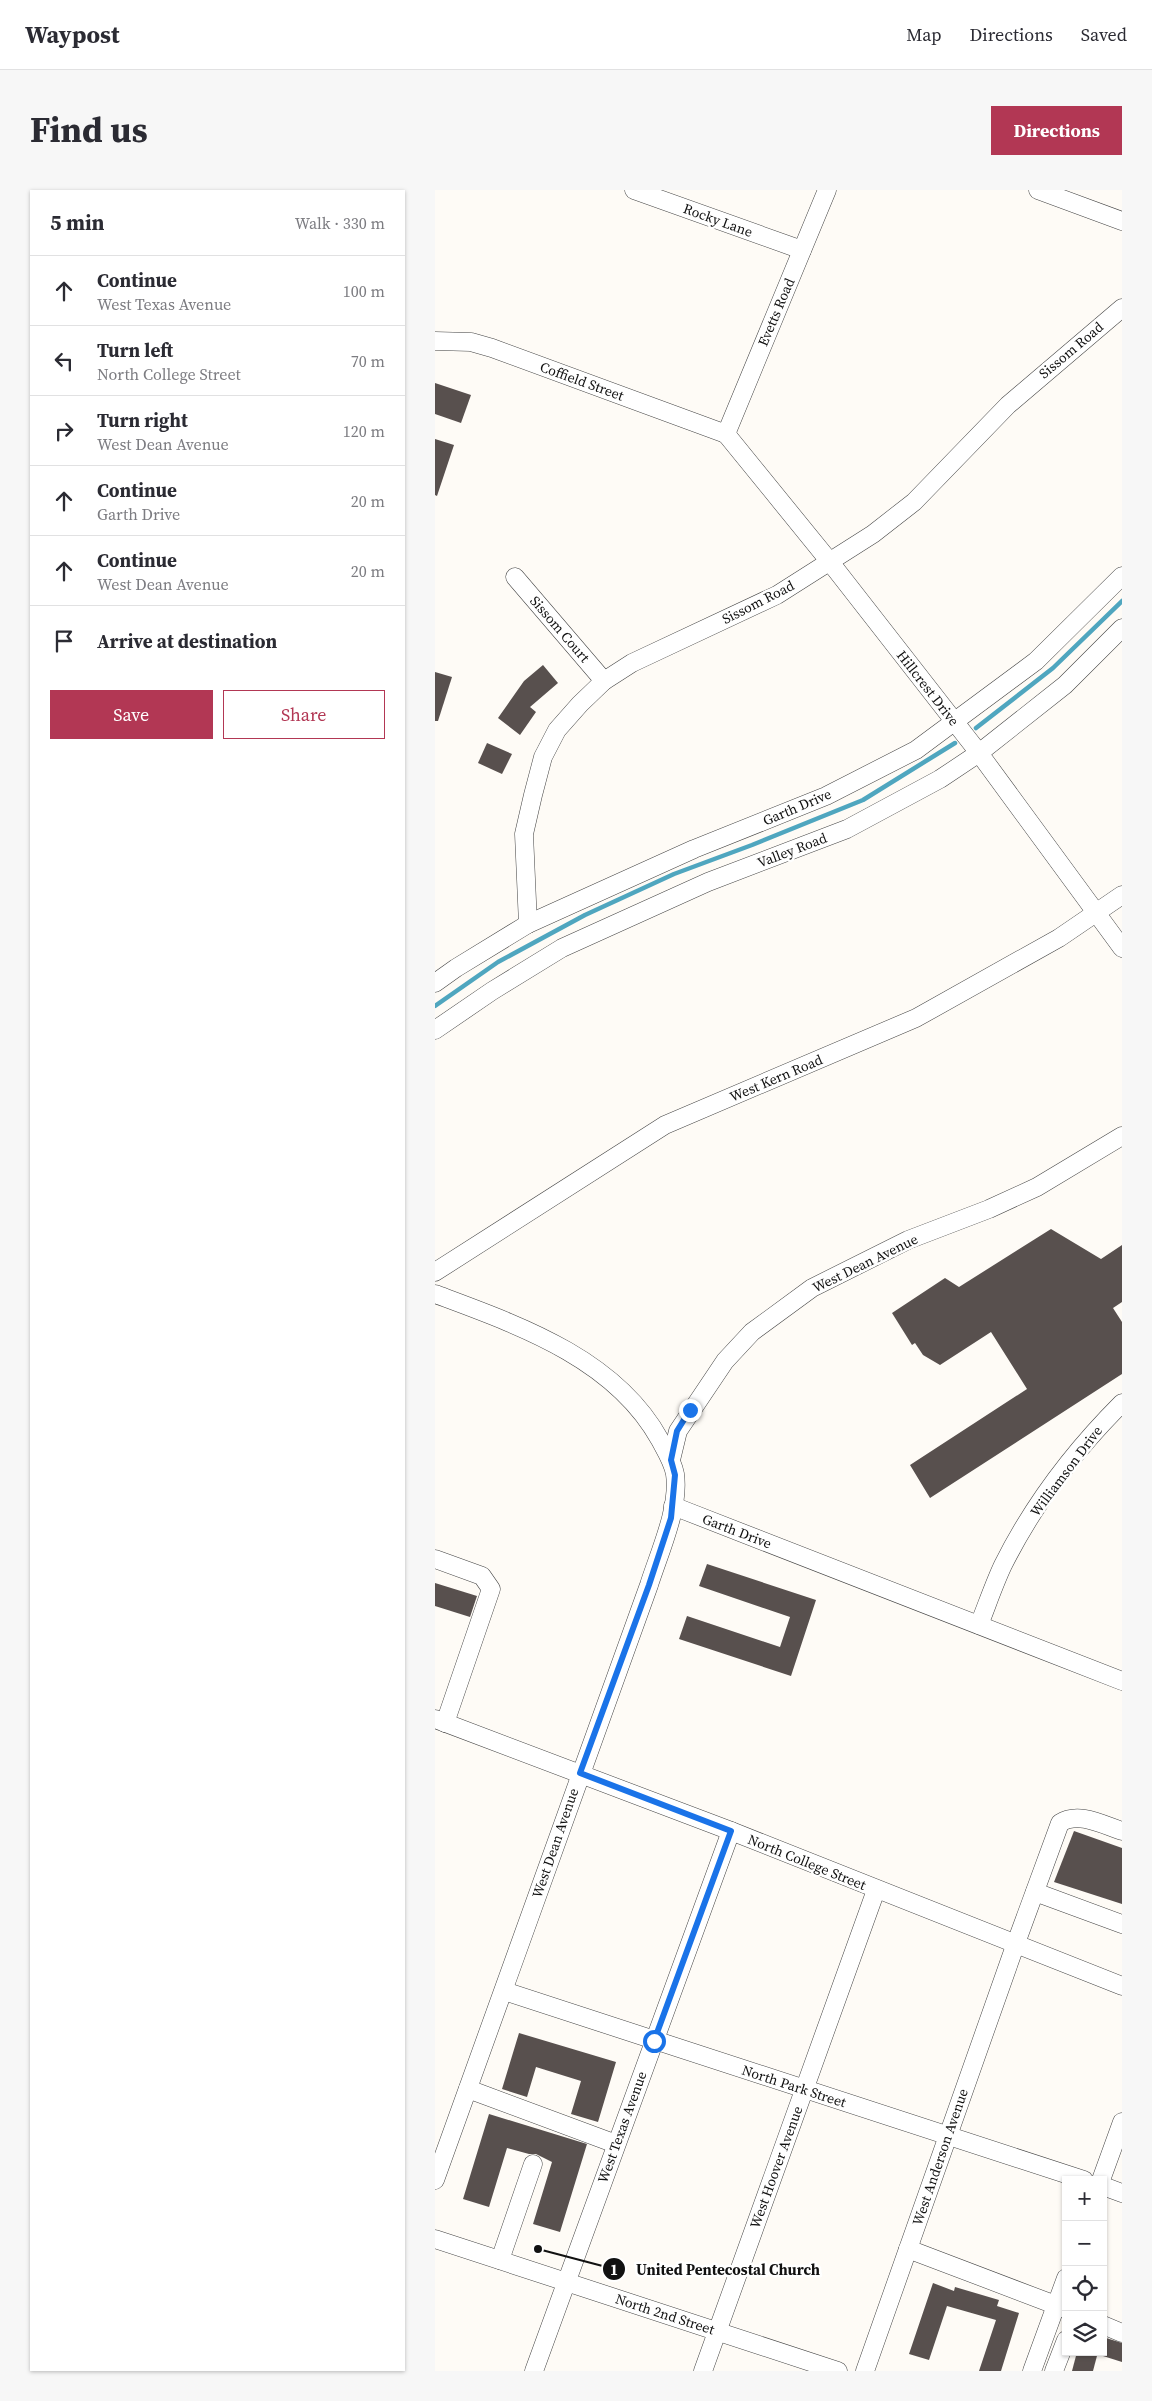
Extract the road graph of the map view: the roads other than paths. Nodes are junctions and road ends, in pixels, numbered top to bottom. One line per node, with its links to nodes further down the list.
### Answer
1 (634, 190): 5 (street, Rocky Lane)
2 (827, 190): 5 (street, Evetts Road)
3 (1038, 190): 4 (street)
4 (1122, 221)
5 (802, 250): 8 (street, Evetts Road)
6 (1122, 308): 9 (street, Sissom Road)
7 (435, 340): 8 (street, Coffield Street)
8 (725, 434): 9 (street, Hillcrest Drive)
9 (830, 562): 13 (street, Sissom Road); 14 (street, Hillcrest Drive)
10 (1122, 576): 14 (street, Garth Drive)
11 (515, 577): 13 (street, Sissom Court)
12 (1122, 628): 15 (street, Valley Road)
13 (604, 680): 18 (street, Sissom Road)
14 (955, 722): 15 (street, Hillcrest Drive); 18 (street, Garth Drive)
15 (979, 753): 17 (street, Hillcrest Drive); 21 (street, Valley Road)
16 (1122, 894): 17 (street, West Kern Road)
17 (1096, 914): 19 (street, Hillcrest Drive); 23 (street, West Kern Road)
18 (528, 924): 20 (street, Garth Drive)
19 (1122, 948)
20 (435, 983)
21 (435, 1030)
22 (1122, 1136): 26 (street, West Dean Avenue)
23 (435, 1272)
24 (435, 1294): 26 (street)
25 (1122, 1403): 29 (street, Williamson Drive)
26 (671, 1460): 27 (street)
27 (673, 1506): 29 (street, Garth Drive); 32 (street, West Dean Avenue)
28 (435, 1559): 31 (street)
29 (979, 1625): 30 (street, Garth Drive)
30 (1122, 1681)
31 (440, 1721): 32 (street, North College Street)
32 (580, 1773): 33 (street, North College Street); 40 (street, West Dean Avenue)
33 (731, 1831): 35 (street, North College Street); 41 (street, West Texas Avenue)
34 (1122, 1831): 36 (street, West Anderson Avenue)
35 (876, 1890): 38 (street, North College Street); 43 (street, West Hoover Avenue)
36 (1035, 1892): 37 (street); 38 (street, West Anderson Avenue)
37 (1122, 1924)
38 (1016, 1942): 39 (street, North College Street); 45 (street, West Anderson Avenue)
39 (1122, 1986)
40 (504, 1991): 41 (street, North Park Street); 42 (street, West Dean Avenue)
41 (654, 2041): 43 (street, North Park Street); 46 (street, West Texas Avenue)
42 (468, 2089): 46 (street); 50 (street, West Dean Avenue)
43 (804, 2089): 45 (street, North Park Street); 59 (street, West Hoover Avenue)
44 (1122, 2122): 49 (street)
45 (948, 2136): 48 (street, North Park Street); 54 (street, West Anderson Avenue)
46 (616, 2144): 56 (street, West Texas Avenue)
47 (533, 2164): 55 (street)
48 (1072, 2176)
49 (1102, 2176)
50 (435, 2180)
51 (1107, 2187): 52 (street)
52 (1122, 2193)
53 (435, 2239): 55 (street, North 2nd Street)
54 (908, 2249): 57 (street); 65 (street, West Anderson Avenue)
55 (500, 2260): 56 (street, North 2nd Street)
56 (565, 2282): 59 (street, North 2nd Street); 62 (street, West Texas Avenue)
57 (1061, 2307): 66 (street)
58 (1107, 2327): 60 (street)
59 (717, 2331): 63 (street, West Hoover Avenue); 64 (street, North 2nd Street)
60 (1122, 2333)
61 (1062, 2351): 67 (street)
62 (534, 2371)
63 (703, 2371)
64 (838, 2371)
65 (865, 2371)
66 (1032, 2371)
67 (1055, 2371)

